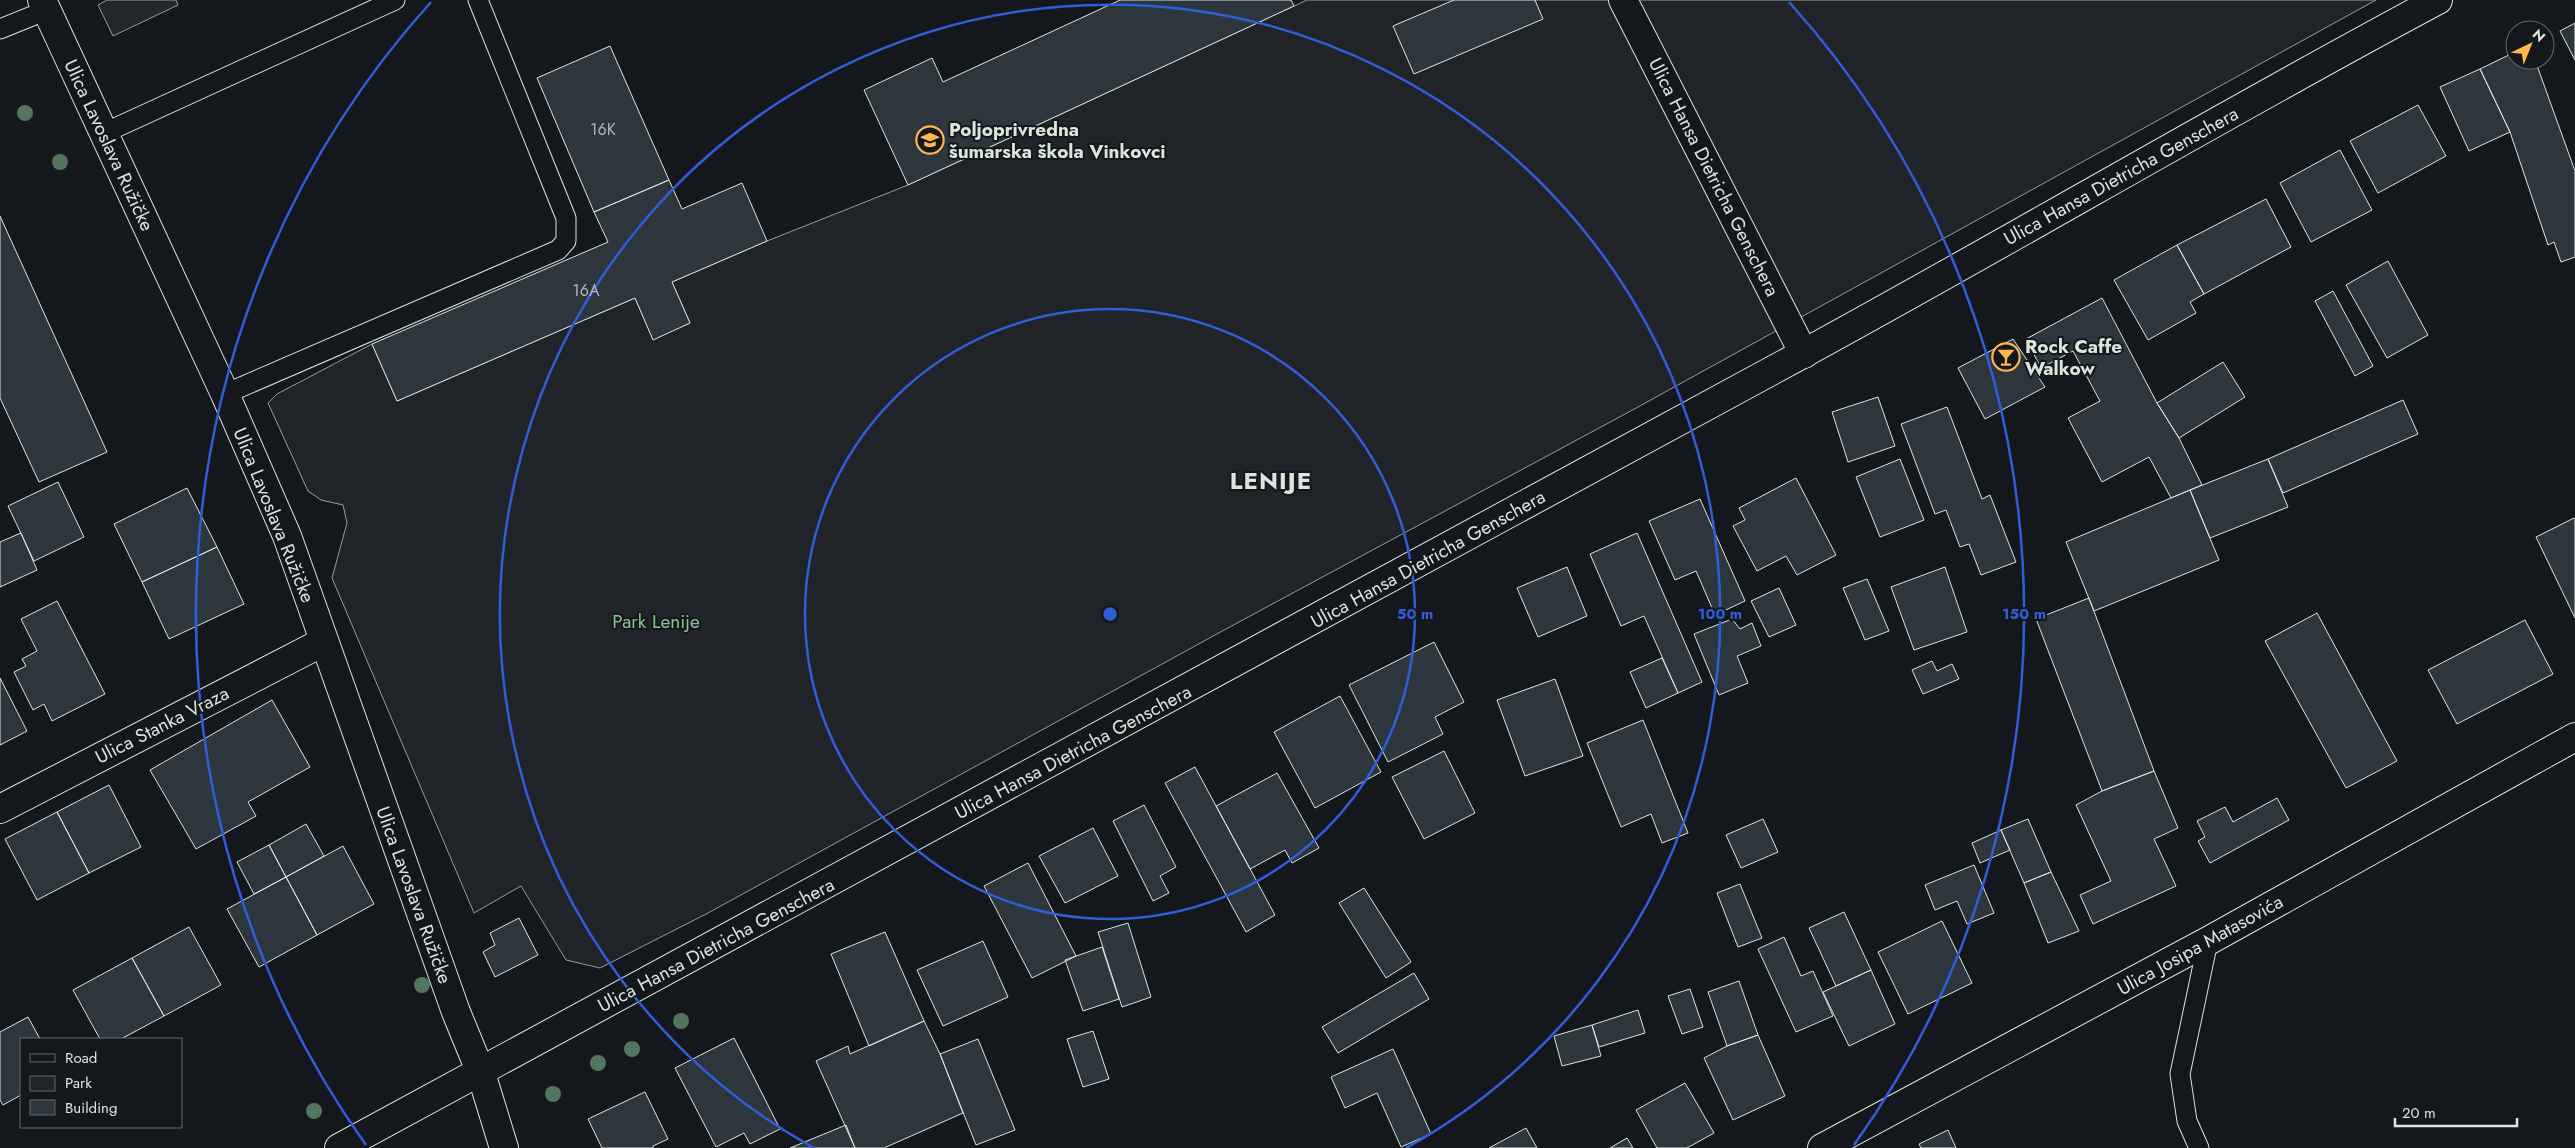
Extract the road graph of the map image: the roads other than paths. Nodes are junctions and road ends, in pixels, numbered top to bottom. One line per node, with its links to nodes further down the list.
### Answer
1 (395, 0): 7 (lane)
2 (478, 0): 9 (lane)
3 (1623, 0): 8 (street, Ulica Hansa Dietricha Genschera)
4 (2438, 0): 8 (street, Ulica Hansa Dietricha Genschera)
5 (44, 5): 6 (lane); 7 (street, Ulica Lavoslava Ružičke)
6 (0, 29)
7 (102, 134): 9 (street, Ulica Lavoslava Ružičke)
8 (1804, 354): 14 (street, Ulica Hansa Dietricha Genschera)
9 (225, 394): 10 (street, Ulica Lavoslava Ružičke)
10 (324, 642): 12 (street, Ulica Stanka Vraza); 14 (street, Ulica Lavoslava Ružičke)
11 (2575, 737): 13 (street, Ulica Josipa Matasovića)
12 (0, 809)
13 (2208, 941): 17 (street, Ulica Josipa Matasovića); 18 (lane)
14 (481, 1073): 15 (street, Ulica Hansa Dietricha Genschera); 16 (street, Ulica Lavoslava Ružičke)
15 (339, 1148)
16 (504, 1148)
17 (1822, 1148)
18 (2199, 1148)

